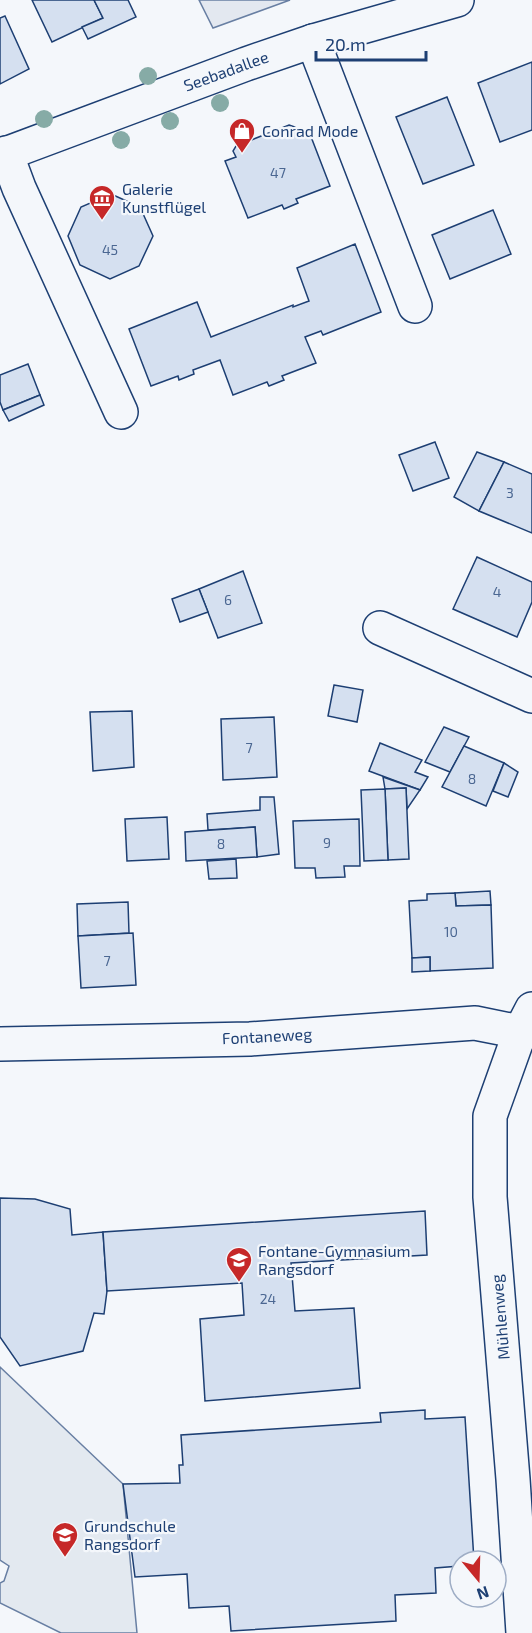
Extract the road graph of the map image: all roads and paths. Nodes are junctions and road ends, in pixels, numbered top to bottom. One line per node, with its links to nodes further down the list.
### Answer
1 (441, 2): 2 (street, Seebadallee)
2 (313, 41): 3 (street, Seebadallee); 4 (street)
3 (3, 154): 5 (street)
4 (415, 306)
5 (121, 412)
6 (380, 628): 7 (street)
7 (532, 696)
8 (528, 1024): 9 (street, Fontaneweg); 10 (street, Mühlenweg)
9 (0, 1044)
10 (523, 1478): 11 (street, Mühlenweg)
11 (523, 1633)

